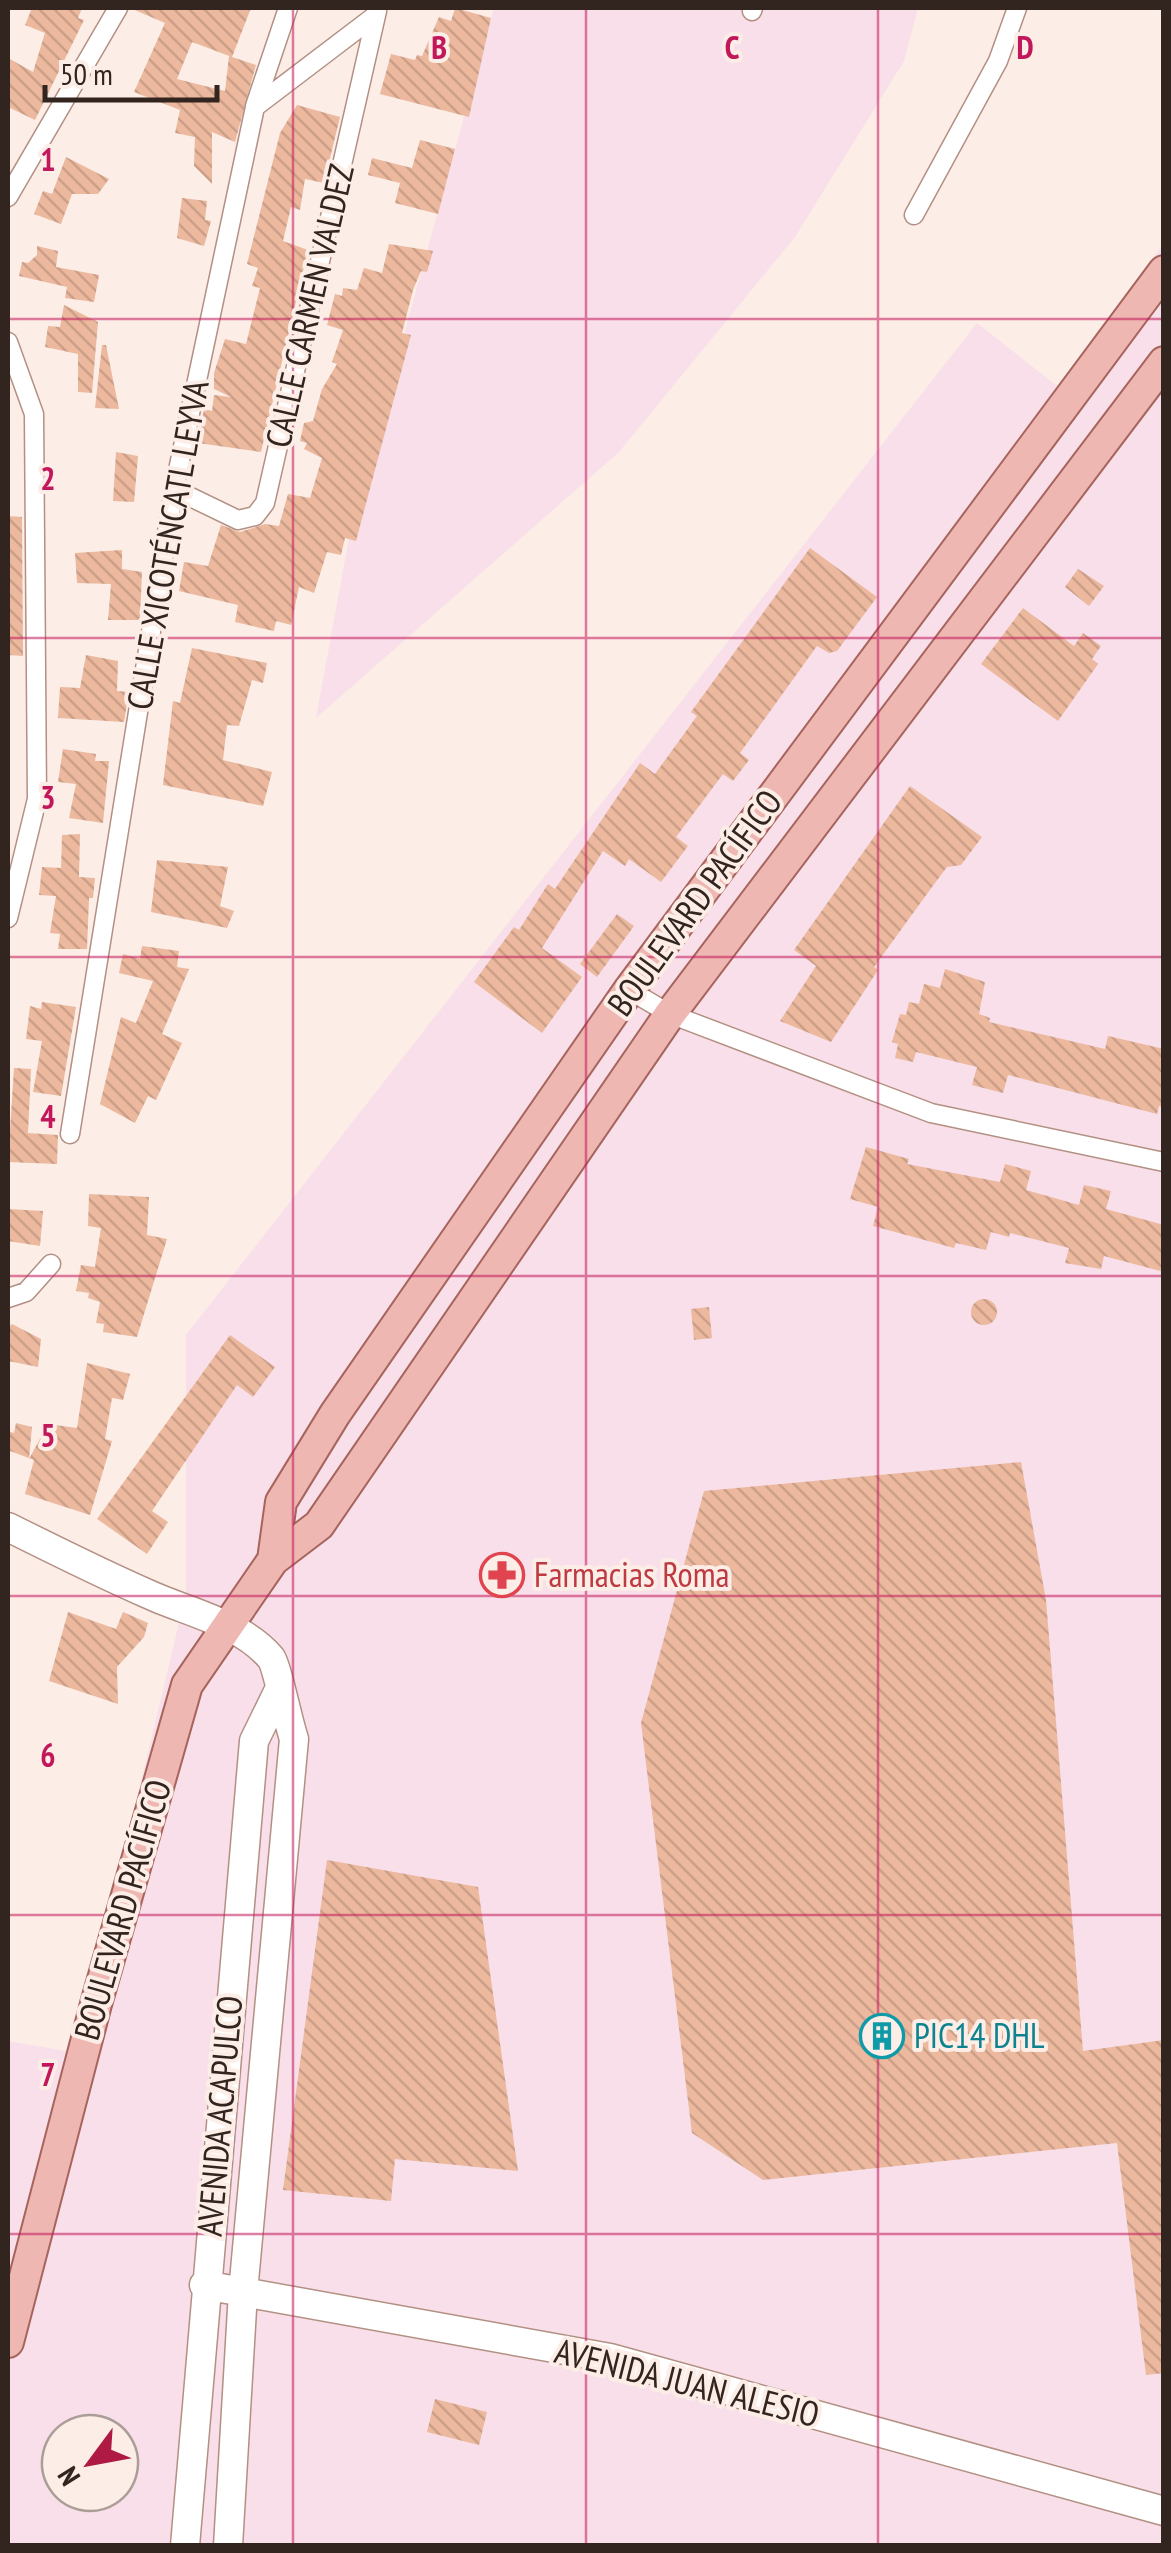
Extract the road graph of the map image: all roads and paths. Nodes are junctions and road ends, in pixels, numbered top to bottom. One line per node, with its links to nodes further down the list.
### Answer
1 (118, 8): 6 (street)
2 (288, 8): 5 (street, CALLE XICOTÉNCATL LEYVA)
3 (1017, 8): 7 (street)
4 (377, 11): 5 (street); 11 (street, CALLE CARMEN VALDEZ)
5 (255, 107): 11 (street, CALLE XICOTÉNCATL LEYVA)
6 (8, 197)
7 (914, 215)
8 (1164, 271): 13 (main road, BOULEVARD PACÍFICO)
9 (8, 342): 12 (street)
10 (1164, 362): 14 (main road, BOULEVARD PACÍFICO)
11 (174, 490): 15 (street, CALLE XICOTÉNCATL LEYVA)
12 (8, 918)
13 (629, 990): 14 (street); 20 (main road, BOULEVARD PACÍFICO)
14 (670, 1014): 16 (street); 20 (main road, BOULEVARD PACÍFICO)
15 (70, 1134)
16 (1164, 1162)
17 (52, 1264): 18 (street)
18 (8, 1298)
19 (8, 1527): 21 (main road, AVENIDA ACAPULCO)
20 (273, 1560): 21 (main road, BOULEVARD PACÍFICO)
21 (224, 1625): 22 (main road, AVENIDA ACAPULCO); 25 (main road, BOULEVARD PACÍFICO)
22 (278, 1692): 23 (main road, AVENIDA ACAPULCO); 24 (main road, AVENIDA ACAPULCO)
23 (204, 2284): 24 (main road, AVENIDA JUAN ALESIO); 27 (main road, AVENIDA ACAPULCO)
24 (243, 2292): 26 (main road, AVENIDA JUAN ALESIO); 28 (main road, AVENIDA ACAPULCO)
25 (8, 2342)
26 (1164, 2511)
27 (185, 2546)
28 (228, 2546)

